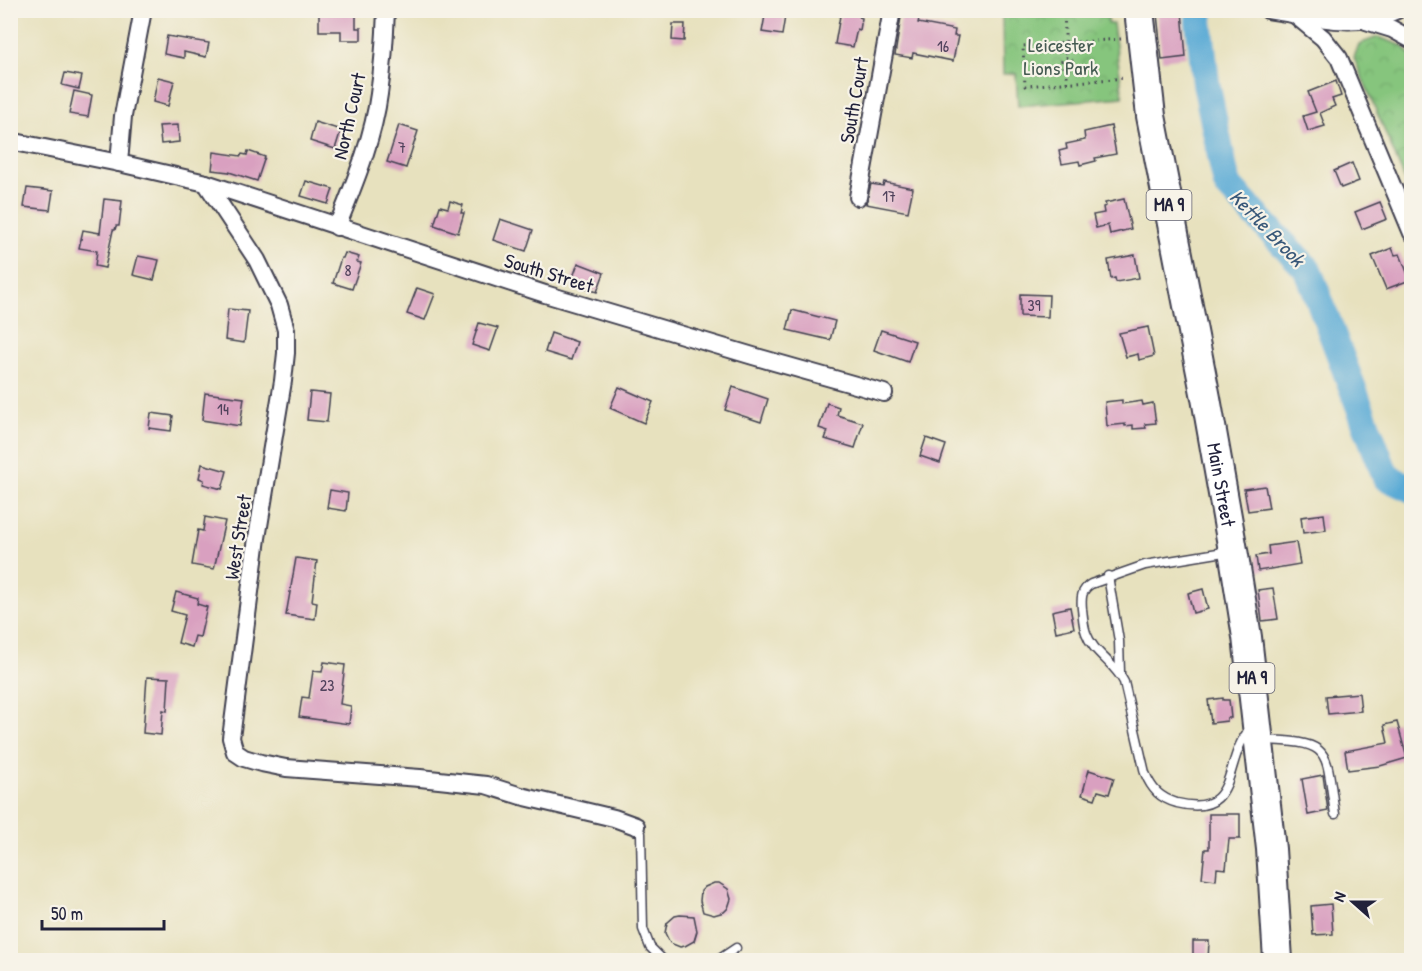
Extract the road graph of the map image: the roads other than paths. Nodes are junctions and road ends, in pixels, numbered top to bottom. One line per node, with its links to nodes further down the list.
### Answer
1 (143, 10): 11 (street)
2 (386, 10): 14 (street, North Court)
3 (892, 10): 13 (street, South Court)
4 (1139, 10): 17 (highway, Main Street / MA 9)
5 (1268, 10): 7 (street)
6 (1397, 10): 8 (street)
7 (1294, 14): 8 (street); 15 (street)
8 (1362, 21): 9 (street)
9 (1412, 40)
10 (10, 141): 11 (street)
11 (118, 163): 12 (street)
12 (206, 183): 14 (street, South Street); 22 (street, West Street)
13 (858, 198)
14 (337, 227): 16 (street, South Street)
15 (1412, 233)
16 (884, 393)
17 (1233, 551): 18 (lane); 20 (highway, Main Street / MA 9)
18 (1108, 576): 19 (lane); 19 (lane)
19 (1120, 674): 20 (lane)
20 (1258, 731): 21 (lane); 26 (highway, Main Street / MA 9)
21 (1335, 814)
22 (636, 825): 24 (lane)
23 (736, 948): 25 (lane)
24 (663, 960)
25 (718, 960)
26 (1278, 960)

